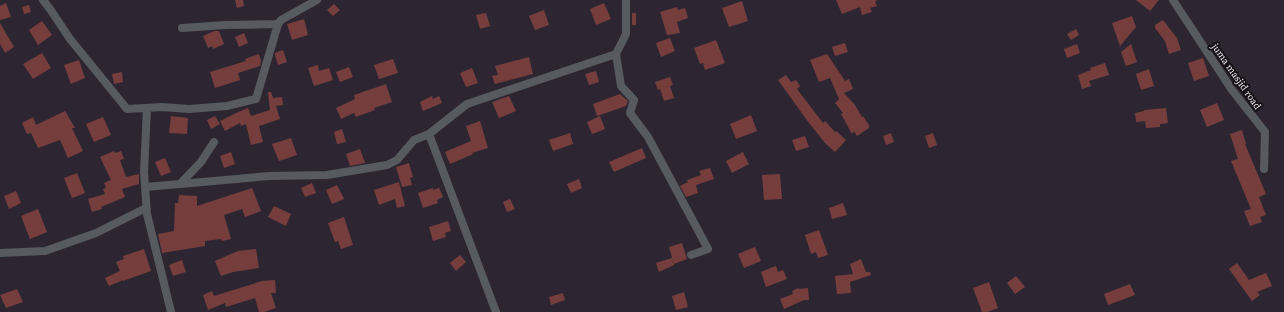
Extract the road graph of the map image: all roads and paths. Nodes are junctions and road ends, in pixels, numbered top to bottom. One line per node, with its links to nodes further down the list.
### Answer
1 (42, 0): 8 (street)
2 (317, 0): 5 (street)
3 (626, 0): 7 (street)
4 (1173, 0): 11 (street, juma masjid road)
5 (278, 24): 6 (street); 8 (street)
6 (182, 28)
7 (616, 54): 9 (street); 16 (street)
8 (148, 108): 13 (street)
9 (429, 134): 12 (street); 18 (street)
10 (214, 142): 12 (street)
11 (1264, 169)
12 (180, 184): 13 (street)
13 (145, 187): 14 (street)
14 (146, 208): 15 (street); 17 (street)
15 (0, 253)
16 (691, 255)
17 (171, 312)
18 (496, 312)

